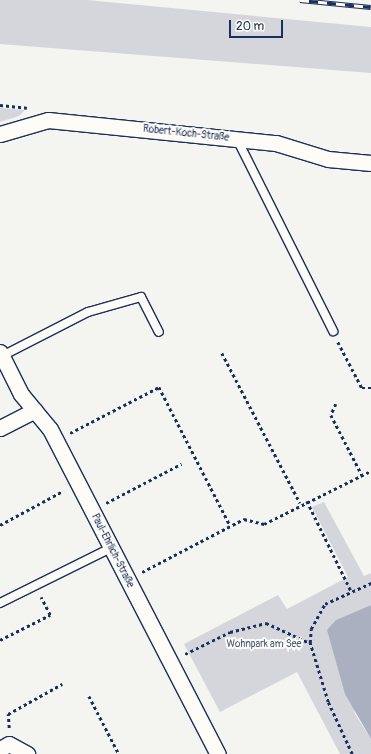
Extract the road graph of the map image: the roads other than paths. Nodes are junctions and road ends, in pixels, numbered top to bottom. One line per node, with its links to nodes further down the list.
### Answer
1 (0, 134): 2 (street, Robert-Koch-Straße)
2 (237, 139): 3 (street, Robert-Koch-Straße); 4 (lane)
3 (371, 163)
4 (333, 331)
5 (159, 332): 6 (lane)
6 (1, 354): 7 (street, Paul-Ehrlich-Straße)
7 (35, 410): 8 (street); 9 (street, Paul-Ehrlich-Straße)
8 (0, 428)
9 (111, 548): 10 (lane); 13 (street, Paul-Ehrlich-Straße)
10 (0, 603)
11 (5, 747): 12 (street)
12 (27, 754)
13 (218, 754)

